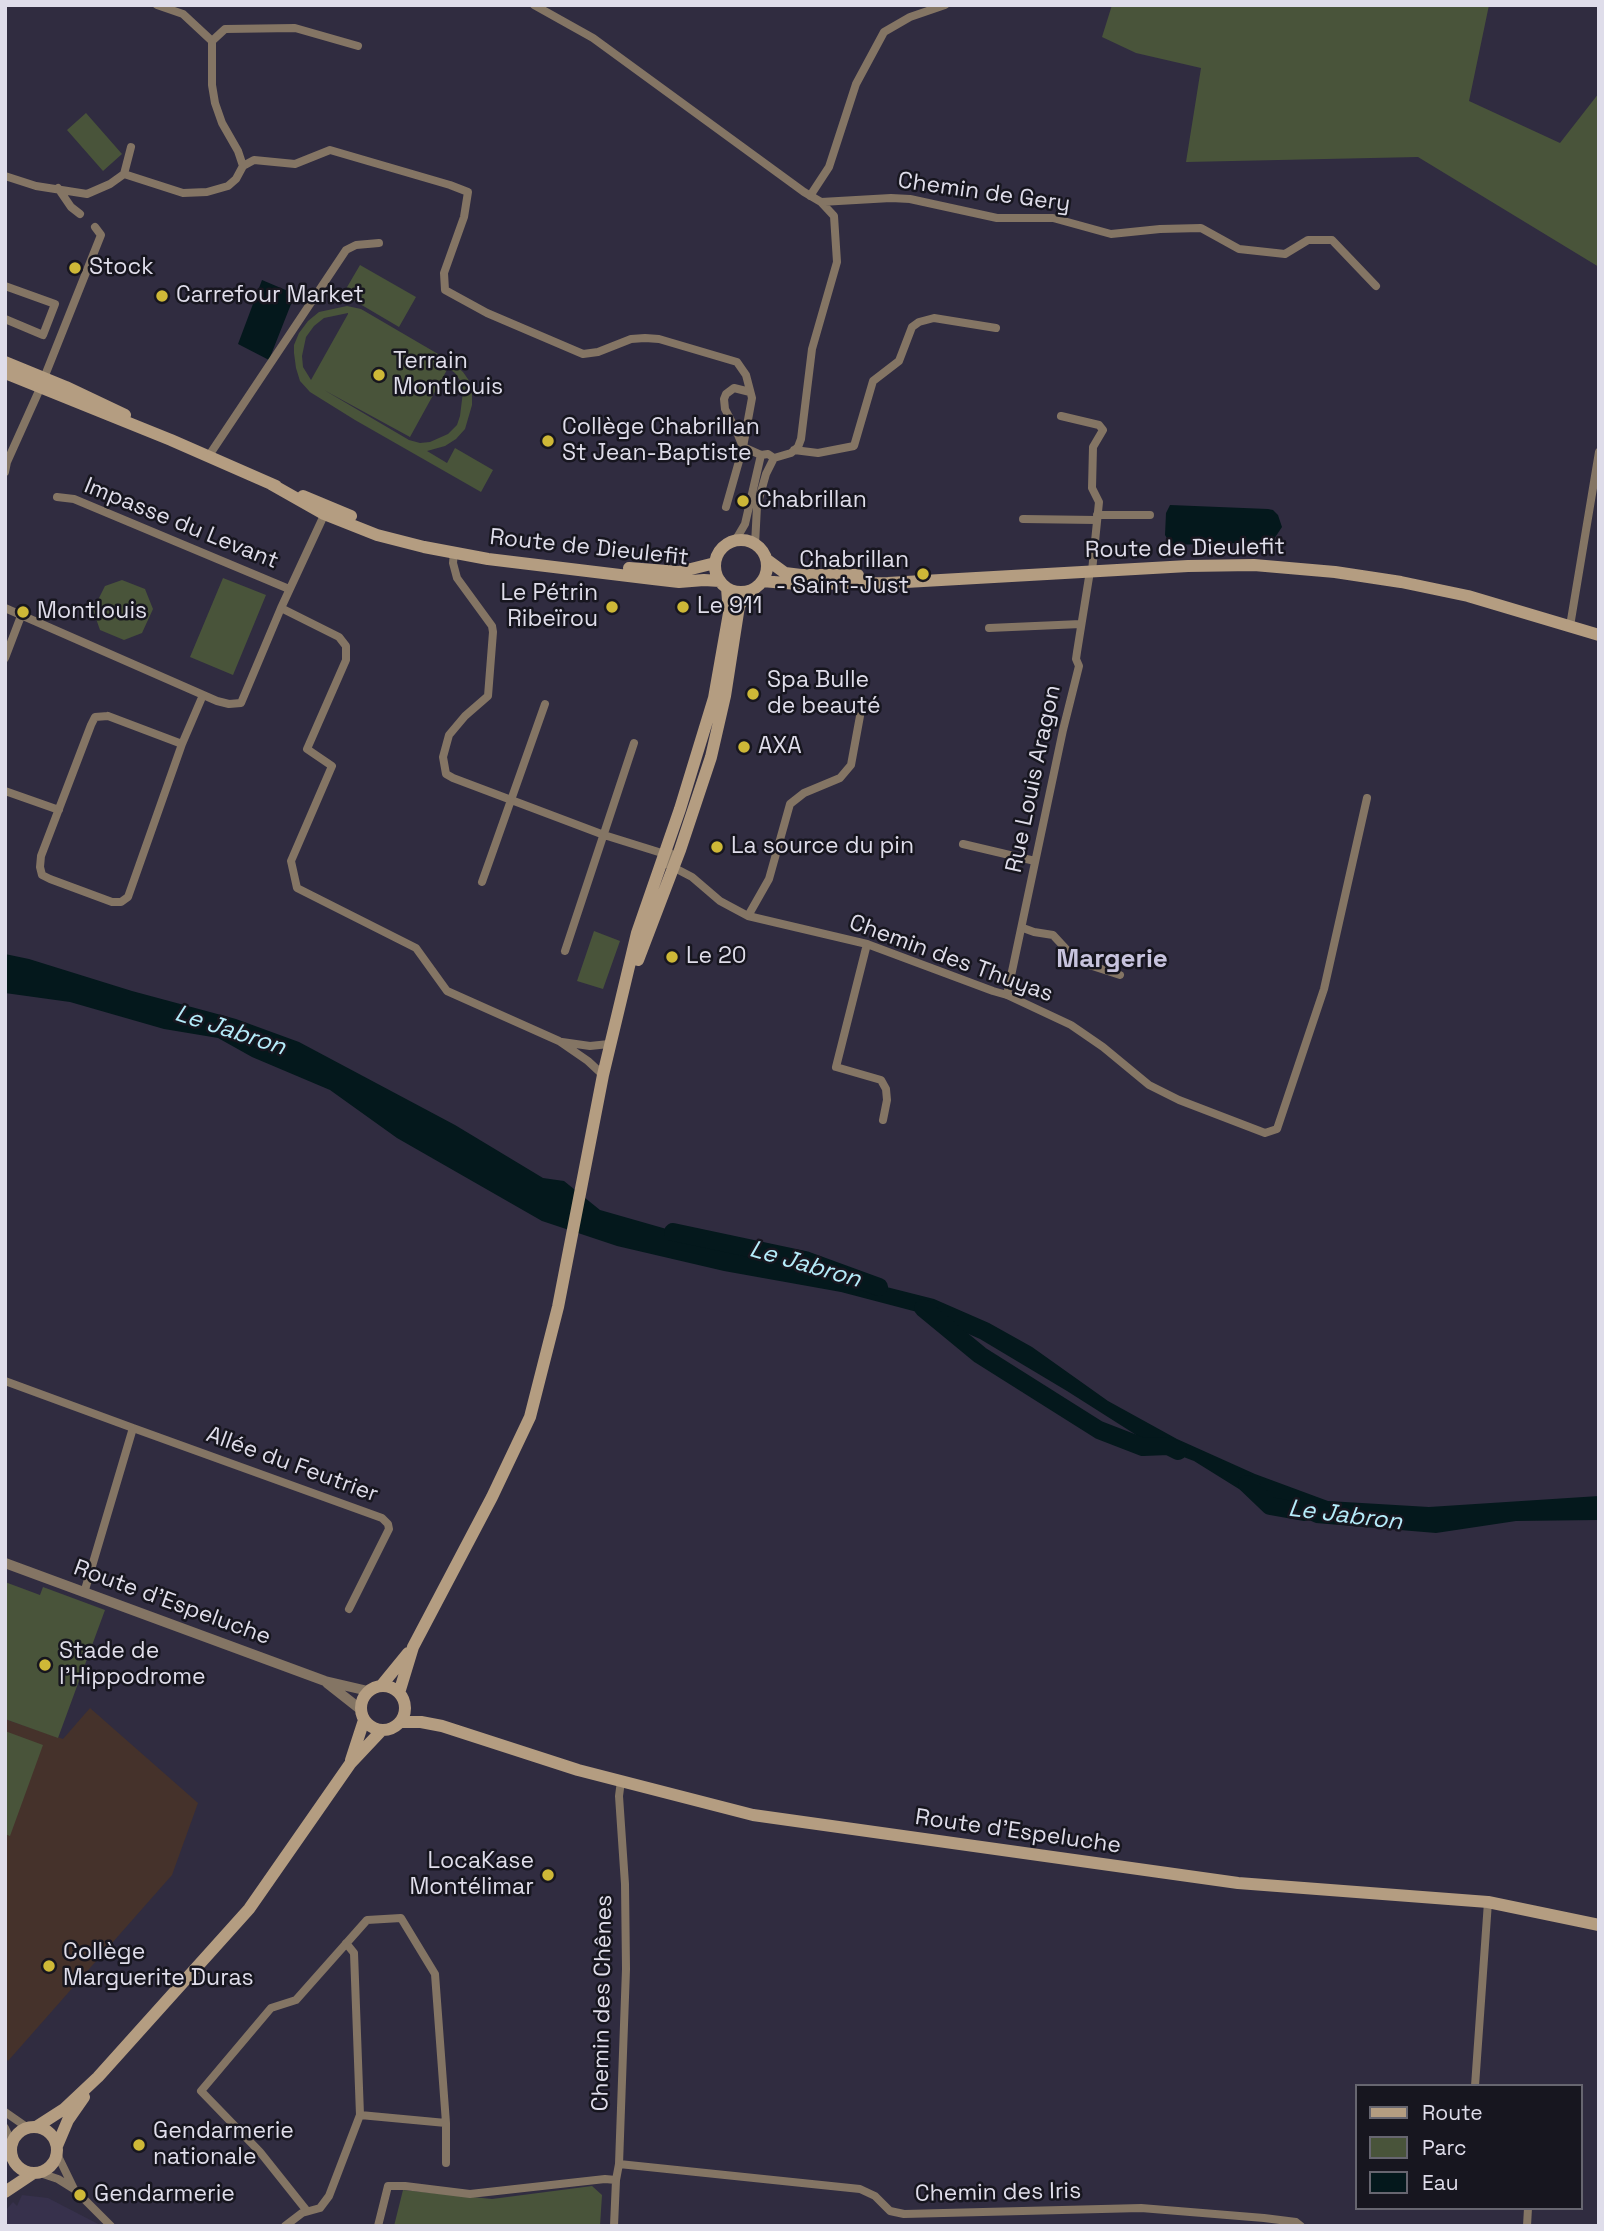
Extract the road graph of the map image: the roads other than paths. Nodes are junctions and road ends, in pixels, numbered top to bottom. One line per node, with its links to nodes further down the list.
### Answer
1 (157, 5): 4 (street)
2 (534, 5): 11 (street)
3 (946, 5): 11 (street)
4 (212, 41): 5 (street); 7 (street)
5 (358, 46)
6 (131, 147): 8 (street)
7 (243, 166): 8 (street); 25 (street)
8 (124, 174): 10 (street)
9 (5, 176): 10 (street)
10 (58, 188): 13 (street)
11 (810, 196): 12 (street)
12 (821, 202): 17 (street, Chemin de Gery); 29 (street)
13 (80, 214)
14 (95, 227): 20 (street)
15 (379, 243): 32 (street)
16 (5, 286): 18 (street)
17 (1377, 286)
18 (50, 317): 19 (street); 20 (street)
19 (5, 319)
20 (65, 325): 24 (street)
21 (996, 328): 29 (street)
22 (5, 362): 24 (main road, Route de Dieulefit)
23 (5, 371): 24 (main road, Route de Dieulefit)
24 (42, 383): 27 (main road, Route de Dieulefit); 27 (main road, Route de Dieulefit); 34 (street)
25 (750, 392): 28 (street); 28 (street)
26 (1061, 416): 39 (street, Rue Louis Aragon)
27 (171, 440): 32 (main road, Route de Dieulefit)
28 (743, 447): 31 (street); 36 (street)
29 (794, 450): 33 (street)
30 (1599, 452): 56 (street)
31 (761, 455): 33 (street); 41 (street)
32 (208, 457): 37 (main road, Route de Dieulefit)
33 (774, 458): 42 (street)
34 (5, 472)
35 (57, 497): 50 (street, Impasse du Levant)
36 (726, 507)
37 (326, 510): 43 (main road, Route de Dieulefit); 50 (street)
38 (1150, 515): 39 (street)
39 (1096, 517): 40 (street); 46 (street, Rue Louis Aragon)
40 (1023, 520)
41 (736, 541): 42 (main road); 45 (main road)
42 (755, 545): 44 (main road)
43 (454, 552): 45 (main road, Route de Dieulefit); 49 (main road, Route de Dieulefit); 67 (street)
44 (766, 559): 47 (main road, Route de Dieulefit); 48 (main road)
45 (715, 563): 49 (main road)
46 (1091, 571): 47 (main road, Route de Dieulefit); 55 (street, Rue Louis Aragon); 56 (main road, Route de Dieulefit)
47 (1016, 576): 48 (main road, Route de Dieulefit)
48 (762, 582): 51 (main road)
49 (724, 585): 51 (main road); 68 (main road)
50 (289, 589): 53 (street)
51 (749, 591): 74 (main road)
52 (5, 608): 54 (street)
53 (281, 608): 60 (street); 83 (street)
54 (21, 615): 59 (street); 60 (street)
55 (1081, 624): 57 (street); 73 (street, Rue Louis Aragon)
56 (1570, 626): 58 (main road, Route de Dieulefit)
57 (989, 628)
58 (1599, 635)
59 (5, 658)
60 (203, 695): 64 (street)
61 (545, 704): 67 (street)
62 (860, 716): 76 (street)
63 (634, 743): 70 (street)
64 (182, 744): 69 (street); 69 (street)
65 (5, 791): 69 (street)
66 (1367, 798): 81 (street, Chemin des Thuyas)
67 (512, 800): 70 (street); 75 (street)
68 (680, 809): 72 (main road); 74 (street)
69 (59, 810)
70 (604, 835): 72 (street); 79 (street)
71 (963, 844): 73 (street)
72 (665, 853): 82 (main road)
73 (1035, 861): 77 (street, Rue Louis Aragon)
74 (673, 867): 76 (street, Chemin des Thuyas); 82 (main road)
75 (482, 882)
76 (748, 916): 78 (street, Chemin des Thuyas)
77 (1023, 928): 80 (street); 81 (street, Rue Louis Aragon)
78 (867, 944): 81 (street, Chemin des Thuyas); 86 (street)
79 (565, 951)
80 (1120, 975)
81 (1007, 995)
82 (619, 1009): 84 (main road)
83 (559, 1041): 84 (street); 85 (street)
84 (610, 1044): 85 (main road)
85 (603, 1075): 92 (main road)
86 (883, 1120)
87 (5, 1381): 88 (street, Allée du Feutrier)
88 (133, 1429): 90 (street); 91 (street, Allée du Feutrier)
89 (5, 1563): 90 (street, Route d'Espeluche)
90 (84, 1593): 93 (street, Route d'Espeluche)
91 (349, 1609)
92 (413, 1647): 94 (main road); 95 (main road)
93 (325, 1681): 94 (street, Route d'Espeluche); 97 (street, Route d'Espeluche)
94 (374, 1688): 95 (main road); 97 (main road)
95 (399, 1693): 96 (main road)
96 (405, 1706): 98 (main road); 99 (main road, Route d'Espeluche)
97 (362, 1714): 100 (main road); 101 (main road)
98 (400, 1722): 99 (main road, Route d'Espeluche); 100 (main road)
99 (442, 1726): 102 (main road, Route d'Espeluche)
100 (382, 1730): 101 (main road)
101 (350, 1764): 106 (main road)
102 (621, 1782): 103 (main road, Route d'Espeluche); 116 (street, Chemin des Chênes)
103 (1488, 1902): 104 (main road, Route d'Espeluche); 107 (street)
104 (1599, 1925)
105 (346, 1943): 109 (street); 110 (street); 122 (street)
106 (98, 2077): 111 (main road); 114 (main road)
107 (1475, 2084)
108 (5, 2112): 111 (street)
109 (360, 2115): 110 (street); 122 (street)
110 (446, 2123): 115 (street)
111 (32, 2127): 113 (main road); 114 (main road)
112 (5, 2128): 113 (street)
113 (11, 2149): 117 (main road); 118 (main road)
114 (57, 2150): 118 (main road); 120 (street)
115 (446, 2163)
116 (619, 2164): 119 (street, Chemin des Chênes); 127 (street, Chemin des Iris)
117 (5, 2168)
118 (36, 2173): 120 (street); 121 (main road)
119 (616, 2180): 125 (street); 126 (street, Chemin des Chênes)
120 (74, 2189): 123 (street)
121 (5, 2192)
122 (307, 2211): 124 (street)
123 (111, 2226)
124 (285, 2226)
125 (378, 2226)
126 (614, 2226)
127 (1301, 2226)

